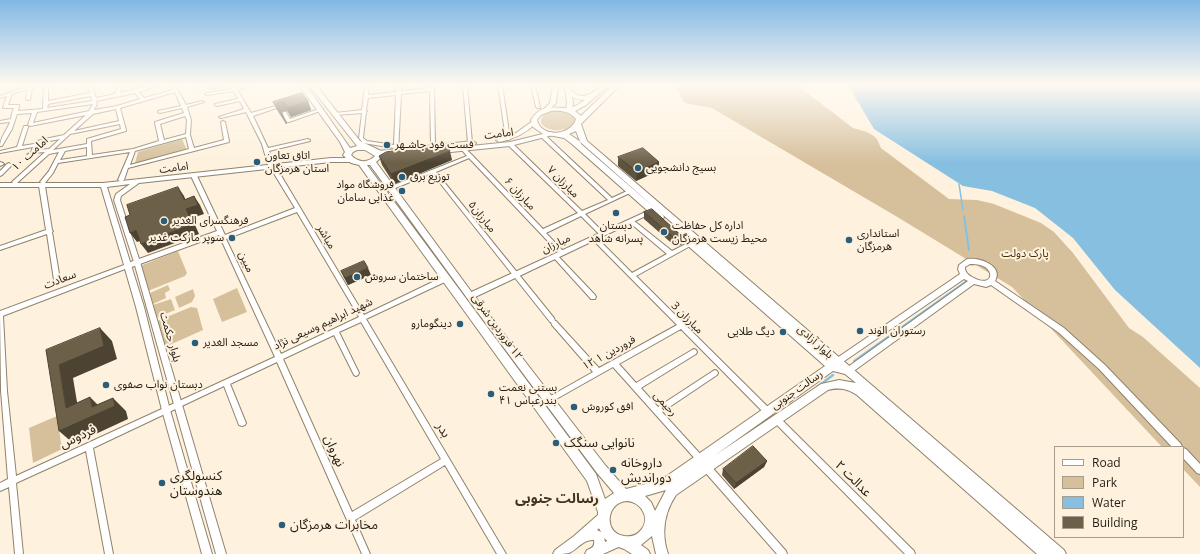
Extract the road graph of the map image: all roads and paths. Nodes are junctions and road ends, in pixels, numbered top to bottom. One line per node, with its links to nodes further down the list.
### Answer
1 (247, 110): 28 (street, مباشر)
2 (41, 111): 21 (street)
3 (59, 111): 30 (street)
4 (101, 111): 24 (street)
5 (119, 111): 32 (street)
6 (165, 111): 22 (street)
7 (186, 111): 26 (street)
8 (245, 111): 55 (street)
9 (264, 111): 28 (street)
10 (319, 111): 25 (street)
11 (322, 111): 43 (main road)
12 (332, 111): 27 (main road)
13 (365, 111): 27 (street); 51 (street)
14 (397, 111): 51 (street)
15 (432, 111): 48 (street)
16 (468, 111): 44 (street)
17 (506, 111): 41 (street)
18 (545, 111): 33 (main road)
19 (569, 111): 34 (main road)
20 (591, 111): 34 (main road)
21 (35, 112): 23 (street); 30 (street)
22 (160, 112)
23 (14, 113): 29 (street)
24 (91, 113): 30 (street); 36 (street, امامت ۱۰)
25 (284, 113)
26 (187, 114): 37 (street); 42 (street)
27 (334, 114): 39 (main road)
28 (250, 115): 56 (street, مباشر)
29 (12, 120): 31 (street); 45 (street)
30 (57, 120)
31 (0, 122)
32 (121, 122): 36 (street); 47 (street)
33 (534, 122): 38 (main road); 41 (street, امامت)
34 (578, 124): 38 (main road); 112 (main road, بلوار آزادی)
35 (26, 127): 50 (street)
36 (68, 134): 46 (street); 58 (street, امامت ۱۰)
37 (188, 134): 42 (street); 55 (street)
38 (549, 135): 41 (street, امامت); 78 (main road, بلوار آزادی); 79 (street)
39 (352, 137): 43 (main road); 49 (main road)
40 (308, 140): 56 (street)
41 (513, 140): 44 (street, امامت); 52 (street, امامت); 82 (street, مبارزان ۷)
42 (162, 142): 54 (street)
43 (343, 142): 59 (main road)
44 (470, 143): 48 (street, امامت)
45 (0, 145)
46 (36, 145): 50 (street); 58 (street)
47 (90, 145): 53 (street); 61 (street)
48 (433, 147): 51 (street, امامت)
49 (366, 148): 59 (main road); 63 (main road)
50 (19, 149): 57 (street)
51 (396, 149): 63 (street, امامت)
52 (463, 149): 60 (street, مبارزان ۶); 63 (street, امامت)
53 (63, 150): 58 (street); 62 (street)
54 (133, 150): 61 (street); 66 (street)
55 (192, 150): 66 (street)
56 (266, 150): 65 (street, مباشر)
57 (0, 152)
58 (48, 152): 72 (street, امامت ۱۰)
59 (349, 155): 63 (main road, ١٢ فروردین شرقی); 65 (street, امامت)
60 (470, 156): 67 (street); 86 (street, مبارزان ۶)
61 (90, 157): 62 (street)
62 (57, 162): 74 (street)
63 (375, 163): 77 (main road, ١٢ فروردین شرقی); 99 (main road, ١٢ فروردین شرقی)
64 (9, 165): 68 (street)
65 (271, 165): 69 (street, امامت); 70 (street, امامت); 80 (street, مباشر)
66 (127, 167): 70 (street)
67 (433, 171): 77 (street); 96 (street, مبارزان۵)
68 (0, 174)
69 (194, 176): 73 (street, امامت); 85 (street, مبین)
70 (121, 180): 74 (street, امامت)
71 (0, 181): 72 (street, امامت)
72 (15, 182): 74 (street, امامت)
73 (137, 182): 76 (street, امامت); 94 (street, بلوار حکمت)
74 (42, 184): 75 (street, امامت); 76 (street, امامت); 84 (street)
75 (0, 185)
76 (103, 185): 95 (street, بلوار حکمت)
77 (392, 188): 103 (main road, ١٢ فروردین شرقی)
78 (631, 191): 79 (street); 81 (main road, بلوار آزادی)
79 (612, 200): 82 (street)
80 (298, 209): 88 (street); 106 (street, مباشر)
81 (653, 211): 83 (street, مبارزان); 90 (main road, بلوار آزادی)
82 (581, 213): 86 (street); 87 (street, مبارزان ۷)
83 (631, 221): 87 (street, مبارزان); 93 (street)
84 (50, 231): 91 (street); 100 (street)
85 (220, 232): 88 (street, مبین); 94 (street)
86 (542, 232): 92 (street, مبارزان ۶)
87 (602, 234): 89 (street, مبارزان)
88 (223, 238): 110 (street, مبین)
89 (594, 238): 92 (street, مبارزان); 98 (street, مبارزان 3)
90 (690, 244): 93 (street); 112 (main road, بلوار آزادی)
91 (0, 248)
92 (558, 254): 96 (street, مبارزان); 104 (street, مبارزان ۶)
93 (670, 254): 98 (street)
94 (137, 262): 95 (street); 123 (street, بلوار حکمت)
95 (127, 266): 105 (street, سعادت); 124 (street, بلوار حکمت)
96 (516, 275): 103 (street, مبارزان); 114 (street, مبارزان۵)
97 (964, 275): 101 (street); 102 (street); 112 (street, رسالت جنوبی)
98 (631, 276): 107 (street, مبارزان 3)
99 (446, 278): 106 (street, شهید ابراهیم وسیعی نژاد); 138 (main road, ١٢ فروردین شرقی)
100 (57, 280)
101 (973, 281): 102 (street); 113 (street)
102 (992, 282): 132 (street)
103 (470, 296): 121 (main road, ١٢ فروردین شرقی)
104 (593, 297)
105 (0, 315): 119 (street)
106 (362, 318): 108 (street, شهید ابراهیم وسیعی نژاد); 134 (street, بدر)
107 (680, 326): 111 (street, ۱۲ فروردین ۱); 126 (street, مبارزان 3)
108 (335, 331): 110 (street, شهید ابراهیم وسیعی نژاد); 115 (street)
109 (694, 352): 118 (street)
110 (279, 358): 117 (street, شهید ابراهیم وسیعی نژاد); 144 (street, نهروان)
111 (614, 363): 114 (street, ۱۲ فروردین ۱); 118 (street, رحیمی)
112 (834, 364): 113 (main road); 120 (main road, رسالت جنوبی)
113 (848, 371): 160 (main road)
114 (598, 372): 121 (street, ۱۲ فروردین ۱)
115 (356, 373)
116 (715, 373): 125 (street)
117 (226, 382): 123 (street, شهید ابراهیم وسیعی نژاد); 128 (street)
118 (636, 387): 125 (street, رحیمی)
119 (2, 391): 139 (street)
120 (790, 395): 122 (main road); 126 (main road, رسالت جنوبی)
121 (549, 400): 136 (main road, ١٢ فروردین شرقی)
122 (800, 404): 127 (main road, رسالت جنوبی); 159 (main road)
123 (177, 405): 124 (street, شهید ابراهیم وسیعی نژاد); 151 (street, بلوار حکمت)
124 (166, 410): 131 (street, فردوس); 150 (street, بلوار حکمت)
125 (657, 411): 135 (street, رحیمی)
126 (767, 411): 129 (main road, رسالت جنوبی)
127 (777, 420): 130 (main road, رسالت جنوبی); 158 (street, عدالت ۲)
128 (242, 423)
129 (741, 429): 130 (main road); 135 (main road, رسالت جنوبی)
130 (750, 439): 135 (main road, رسالت جنوبی)
131 (89, 446): 139 (street, فردوس); 149 (street)
132 (1177, 446)
133 (1184, 453): 137 (street)
134 (446, 460): 144 (street); 153 (street, بدر)
135 (704, 464): 140 (main road, رسالت جنوبی); 157 (street, رحیمی)
136 (601, 469): 138 (main road); 142 (main road, ١٢ فروردین شرقی)
137 (1200, 470)
138 (592, 478): 143 (main road, ١٢ فروردین شرقی)
139 (13, 480): 141 (street, فردوس); 148 (street)
140 (677, 484): 142 (main road, رسالت جنوبی); 156 (main road)
141 (0, 486)
142 (624, 495): 143 (main road); 146 (main road)
143 (603, 515): 145 (main road); 146 (main road)
144 (350, 518): 152 (street, نهروان)
145 (583, 536): 147 (main road); 154 (main road)
146 (621, 542): 147 (main road); 155 (main road)
147 (594, 552)
148 (19, 554)
149 (109, 554)
150 (206, 554)
151 (221, 554)
152 (366, 554)
153 (502, 554)
154 (559, 554)
155 (644, 554)
156 (662, 554)
157 (783, 554)
158 (912, 554)
159 (1046, 554)
160 (1060, 554)

